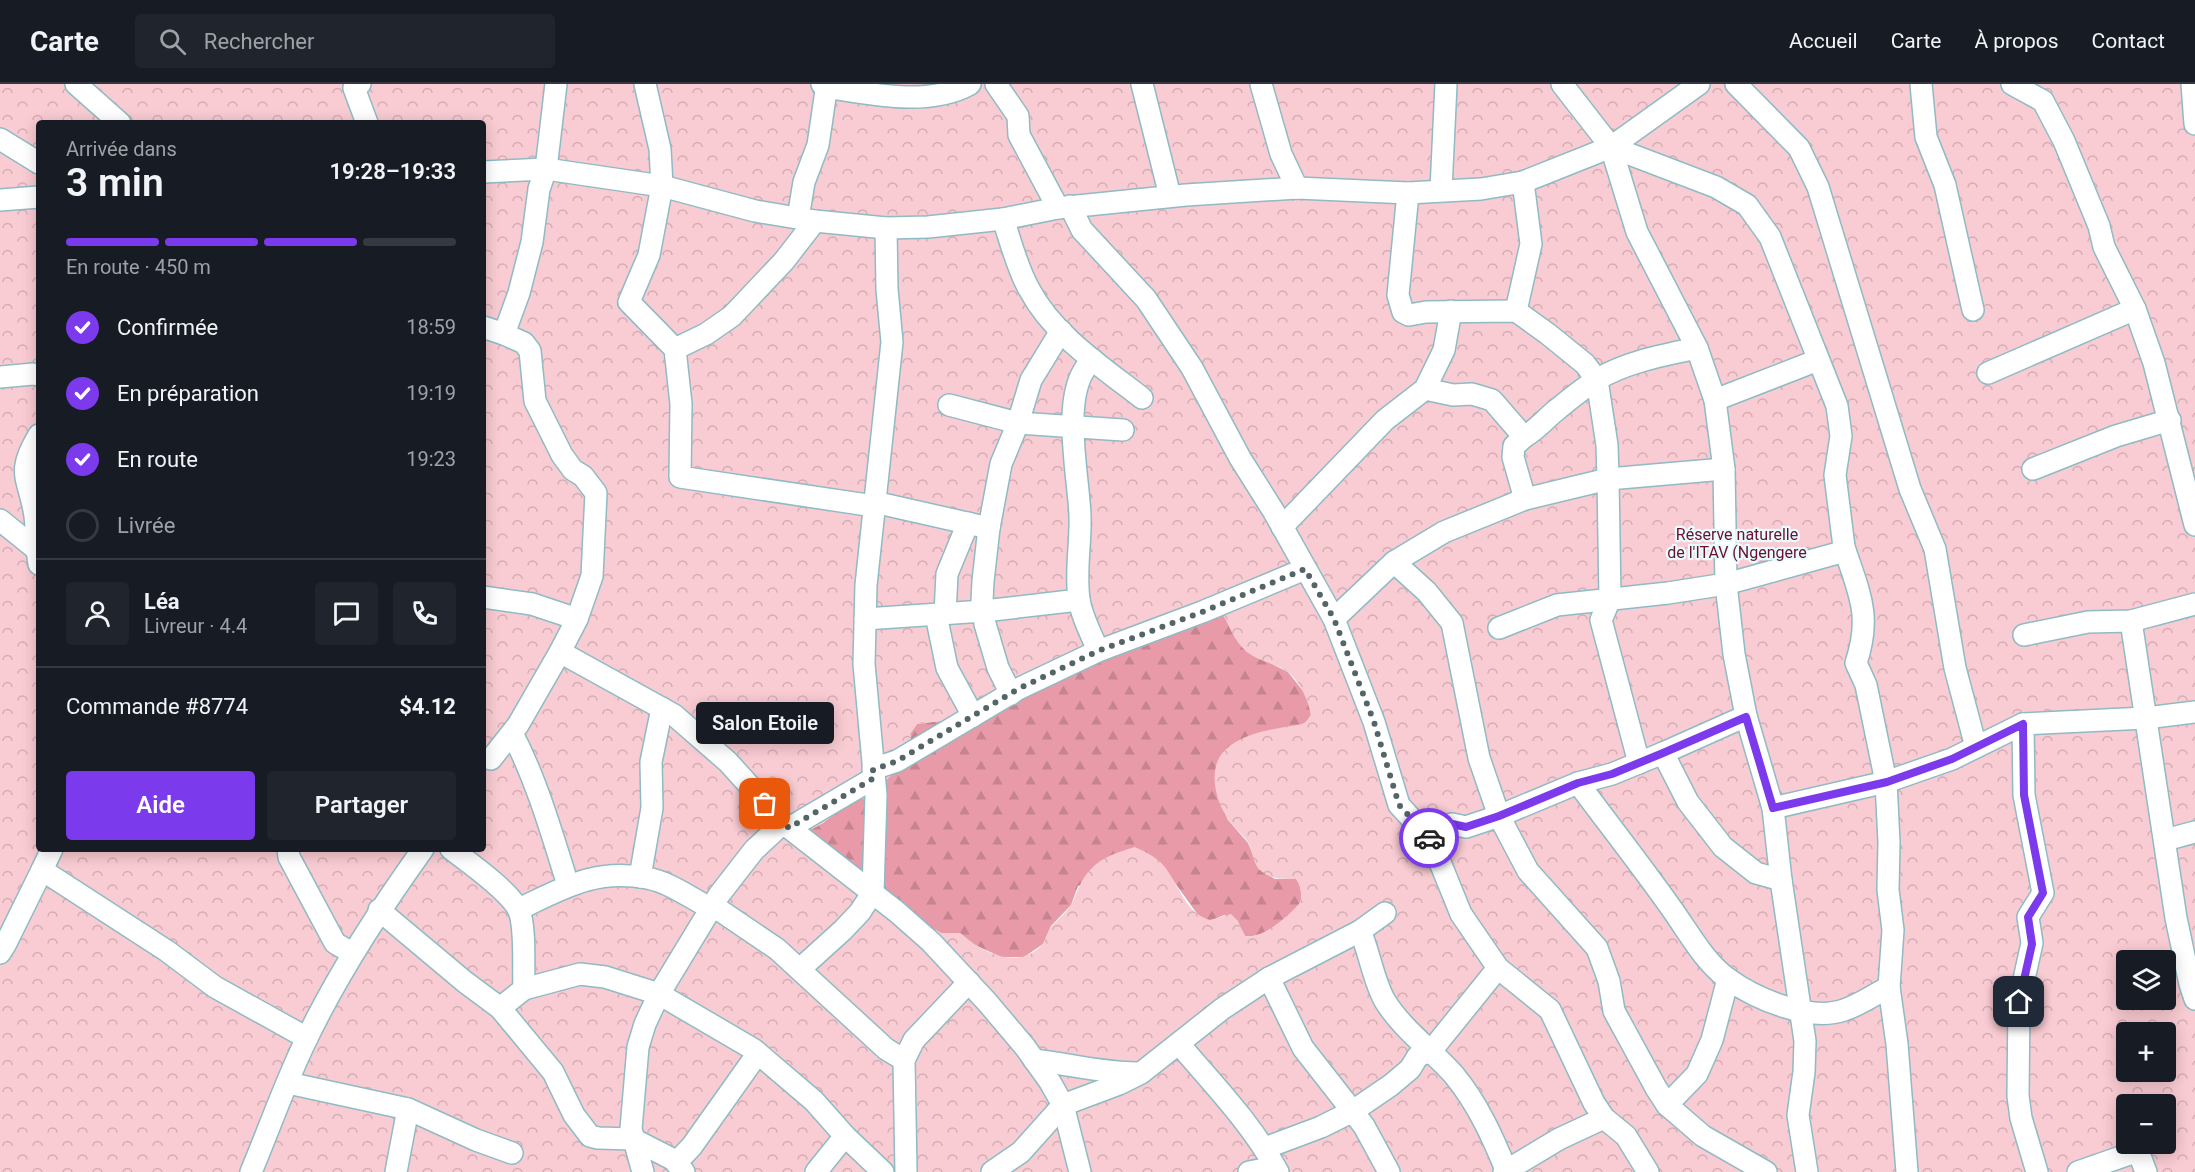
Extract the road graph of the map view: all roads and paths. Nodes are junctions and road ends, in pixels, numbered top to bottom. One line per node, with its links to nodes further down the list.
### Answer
1 (76, 84): 19 (street)
2 (360, 84): 20 (street)
3 (556, 84): 24 (street)
4 (645, 84): 27 (street)
5 (970, 84): 16 (street)
6 (996, 84): 34 (street)
7 (1142, 84): 31 (street)
8 (1261, 84): 28 (street)
9 (1446, 84): 29 (street)
10 (1562, 84): 22 (street)
11 (1699, 84): 22 (street)
12 (1736, 84): 102 (street)
13 (1921, 84): 39 (street)
14 (2012, 84): 17 (street)
15 (2192, 84): 18 (street)
16 (825, 85): 35 (street)
17 (2045, 93): 38 (street)
18 (2194, 117)
19 (117, 120)
20 (366, 120)
21 (0, 139): 23 (street)
22 (1611, 147): 26 (street); 45 (street); 48 (street)
23 (36, 161)
24 (546, 169): 25 (street); 27 (street); 44 (street)
25 (486, 172)
26 (1523, 182): 29 (street); 41 (street)
27 (662, 186): 35 (street); 46 (street)
28 (1297, 188): 30 (street); 31 (street)
29 (1442, 190): 30 (street)
30 (1408, 193): 40 (street)
31 (1170, 196): 34 (street)
32 (36, 197): 33 (street)
33 (0, 200)
34 (1064, 207): 36 (street); 72 (street)
35 (806, 219): 37 (street); 46 (street)
36 (1003, 219): 37 (street); 43 (street)
37 (886, 228): 68 (street)
38 (2135, 309): 49 (street); 57 (street)
39 (1973, 310)
40 (1451, 311): 41 (street); 53 (street)
41 (1516, 311): 52 (street)
42 (486, 328): 44 (street)
43 (1061, 331): 47 (street); 58 (street)
44 (504, 334): 86 (street)
45 (1697, 348): 52 (street); 55 (street)
46 (675, 349): 68 (street)
47 (1093, 360): 54 (street); 59 (street)
48 (1818, 360): 55 (street); 75 (street)
49 (1989, 373)
50 (36, 374): 51 (street)
51 (0, 377)
52 (1597, 380): 61 (street); 66 (street)
53 (1425, 389): 61 (street); 72 (street)
54 (1142, 398)
55 (1715, 400): 65 (street)
56 (950, 405): 58 (street)
57 (2169, 420): 63 (street); 64 (street)
58 (1018, 423): 59 (street); 73 (street)
59 (1072, 426): 60 (street); 82 (street)
60 (1123, 430)
61 (1524, 437): 67 (street)
62 (36, 440): 74 (street)
63 (2186, 449): 71 (street)
64 (2033, 469)
65 (1724, 470): 66 (street); 79 (street)
66 (1608, 479): 67 (street); 81 (street)
67 (1525, 499): 77 (street)
68 (874, 504): 70 (street); 87 (street)
69 (0, 520): 76 (street)
70 (968, 523): 73 (street); 85 (street)
71 (2195, 525)
72 (1282, 527): 78 (street)
73 (989, 528): 84 (street)
74 (36, 529)
75 (1844, 547): 79 (street); 107 (street)
76 (36, 554)
77 (1394, 562): 88 (street); 110 (street)
78 (1305, 569): 88 (street); 92 (street)
79 (1726, 584): 81 (street); 98 (street)
80 (486, 597): 86 (street)
81 (1610, 599): 90 (street); 105 (street)
82 (1079, 600): 84 (street); 92 (street)
83 (2195, 604): 89 (street)
84 (984, 611): 85 (street); 94 (street)
85 (940, 615): 87 (street); 97 (street)
86 (577, 619): 93 (street)
87 (865, 619): 106 (street)
88 (1334, 619): 113 (street)
89 (2131, 621): 91 (street); 99 (street)
90 (1499, 628)
91 (2024, 635)
92 (1098, 651): 94 (street)
93 (560, 652): 95 (street); 101 (street)
94 (1011, 694): 97 (street)
95 (662, 708): 111 (street); 120 (street)
96 (2195, 712): 99 (street)
97 (973, 716): 106 (street)
98 (1746, 717): 103 (street); 109 (street)
99 (2146, 718): 100 (street); 114 (street)
100 (2023, 724): 102 (street); 175 (street)
101 (512, 733): 104 (street); 122 (street)
102 (1976, 747): 107 (street)
103 (1663, 753): 105 (street); 121 (street)
104 (486, 761)
105 (1640, 763): 108 (street)
106 (874, 774): 111 (street); 123 (street)
107 (1887, 782): 109 (street); 136 (street)
108 (1578, 783): 110 (street); 134 (street)
109 (1773, 808): 121 (street)
110 (1499, 816): 113 (street); 150 (street)
111 (786, 826): 123 (street); 124 (street)
112 (2195, 832): 114 (street)
113 (1431, 840): 132 (street)
114 (2165, 840): 137 (street)
115 (51, 852): 119 (street)
116 (288, 852): 130 (street)
117 (421, 852): 126 (street)
118 (455, 852): 125 (street)
119 (42, 870): 129 (street); 142 (street)
120 (640, 877): 122 (street); 124 (street)
121 (1781, 880): 141 (street)
122 (568, 885): 125 (street)
123 (873, 892): 131 (street); 135 (street)
124 (711, 907): 131 (street); 139 (street)
125 (519, 909): 138 (street)
126 (379, 910): 130 (street); 140 (street)
127 (1385, 913): 128 (street)
128 (1360, 931): 133 (street); 144 (street)
129 (0, 953)
130 (352, 953): 142 (street)
131 (801, 968): 146 (street)
132 (1498, 969): 144 (street); 154 (street)
133 (1269, 978): 143 (street); 153 (street)
134 (1728, 979): 141 (street); 150 (street)
135 (969, 982): 146 (street); 147 (street)
136 (1889, 987): 141 (street); 174 (street)
137 (2193, 988)
138 (524, 989): 139 (street); 140 (street)
139 (659, 994): 145 (street); 156 (street)
140 (500, 1008): 156 (street)
141 (1800, 1011): 173 (street)
142 (307, 1038): 149 (street)
143 (1179, 1044): 148 (street); 158 (street)
144 (1431, 1051): 153 (street); 170 (street)
145 (758, 1053): 155 (street); 159 (street)
146 (904, 1060): 165 (street)
147 (1034, 1060): 148 (street); 151 (street)
148 (1140, 1073): 151 (street)
149 (288, 1083): 152 (street); 160 (street)
150 (1667, 1105): 172 (street)
151 (1063, 1106): 166 (street); 167 (street)
152 (408, 1109): 157 (street); 161 (street)
153 (1353, 1111): 158 (street); 169 (street)
154 (1604, 1118): 170 (street); 171 (street)
155 (845, 1136): 163 (street); 164 (street)
156 (633, 1139): 159 (street); 162 (street)
157 (512, 1153)
158 (1273, 1162): 168 (street)
159 (680, 1167)
160 (251, 1172)
161 (396, 1172)
162 (643, 1172)
163 (816, 1172)
164 (883, 1172)
165 (906, 1172)
166 (992, 1172)
167 (1080, 1172)
168 (1249, 1172)
169 (1389, 1172)
170 (1506, 1172)
171 (1648, 1172)
172 (1766, 1172)
173 (1807, 1172)
174 (1907, 1172)
175 (2037, 1172)
176 (2079, 1172): 177 (street)
177 (2146, 1172)

